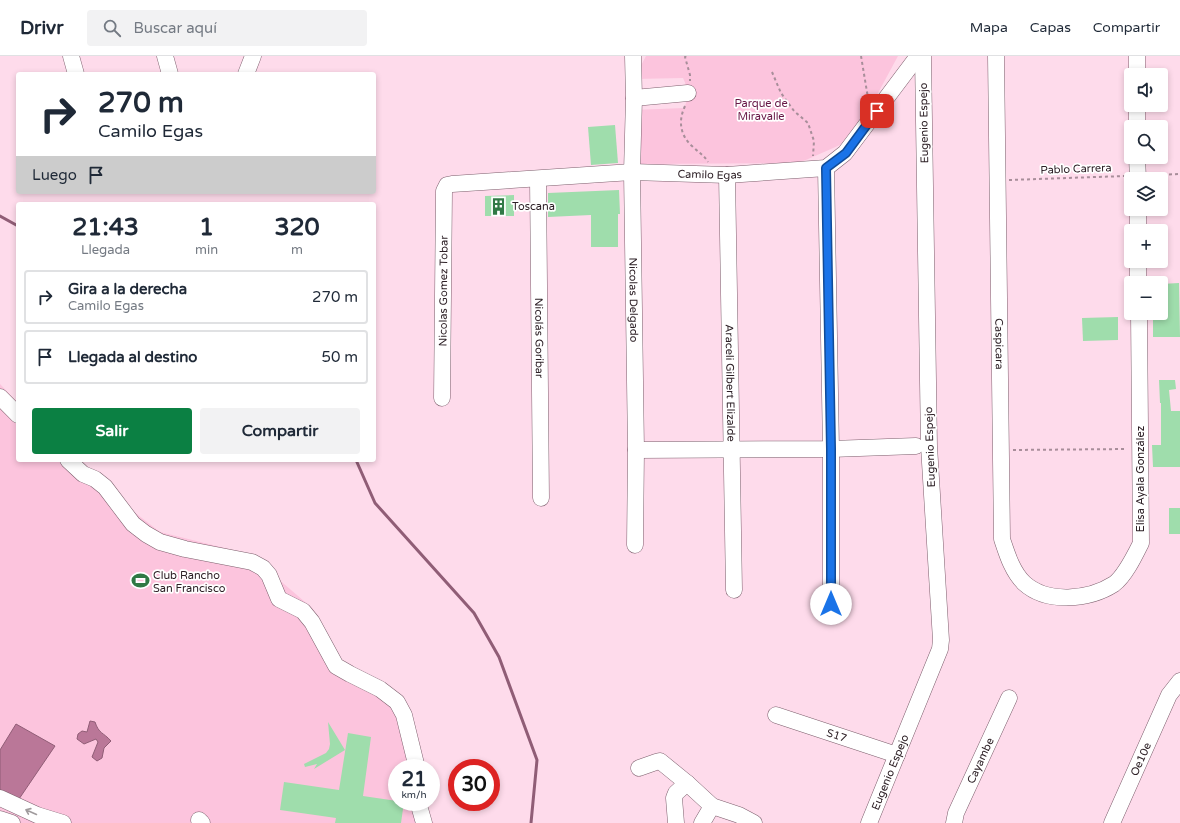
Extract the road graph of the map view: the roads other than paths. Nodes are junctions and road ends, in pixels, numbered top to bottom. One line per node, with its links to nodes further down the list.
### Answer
1 (71, 56): 10 (street)
2 (166, 56): 11 (street)
3 (253, 56): 12 (street)
4 (633, 56): 14 (street, Nicolas Delgado)
5 (918, 56): 15 (street)
6 (923, 56): 37 (street, Eugenio Espejo)
7 (996, 56): 32 (street, Caspicara)
8 (1136, 56): 9 (street)
9 (1137, 68)
10 (75, 72)
11 (170, 72)
12 (247, 72)
13 (688, 93): 14 (street)
14 (634, 98): 16 (street, Nicolas Delgado)
15 (819, 169): 17 (street, Camilo Egas); 26 (street)
16 (632, 172): 17 (street, Camilo Egas); 18 (street, Camilo Egas); 27 (street, Nicolas Delgado)
17 (728, 175): 25 (street, Araceli Gilbert Elizalde)
18 (538, 179): 19 (street, Camilo Egas); 29 (street, Nicolás Goribar)
19 (447, 185): 22 (street, Nicolas Gomez Tobar)
20 (1139, 320): 32 (street, Elisa Ayala González)
21 (0, 398): 23 (street)
22 (442, 398)
23 (16, 413)
24 (916, 446): 26 (street)
25 (732, 449): 26 (street); 27 (street); 31 (street, Araceli Gilbert Elizalde)
26 (831, 449): 33 (street)
27 (636, 450): 30 (street, Nicolas Delgado)
28 (70, 462): 38 (street)
29 (541, 498)
30 (635, 545)
31 (734, 590)
32 (1065, 598)
33 (831, 604)
34 (1180, 681): 53 (street, Oe10e)
35 (1008, 698): 52 (street, Cayambe)
36 (776, 715): 37 (street, S17)
37 (897, 755): 51 (street, Eugenio Espejo)
38 (415, 759)
39 (639, 768): 40 (street)
40 (688, 784): 42 (street); 48 (street)
41 (0, 798): 46 (street, one-way to 41)
42 (712, 806): 49 (street); 50 (street)
43 (421, 811): 47 (street)
44 (0, 819): 45 (street)
45 (12, 823)
46 (62, 823)
47 (424, 823)
48 (676, 823)
49 (702, 823)
50 (754, 823)
51 (869, 823)
52 (954, 823)
53 (1112, 823)

